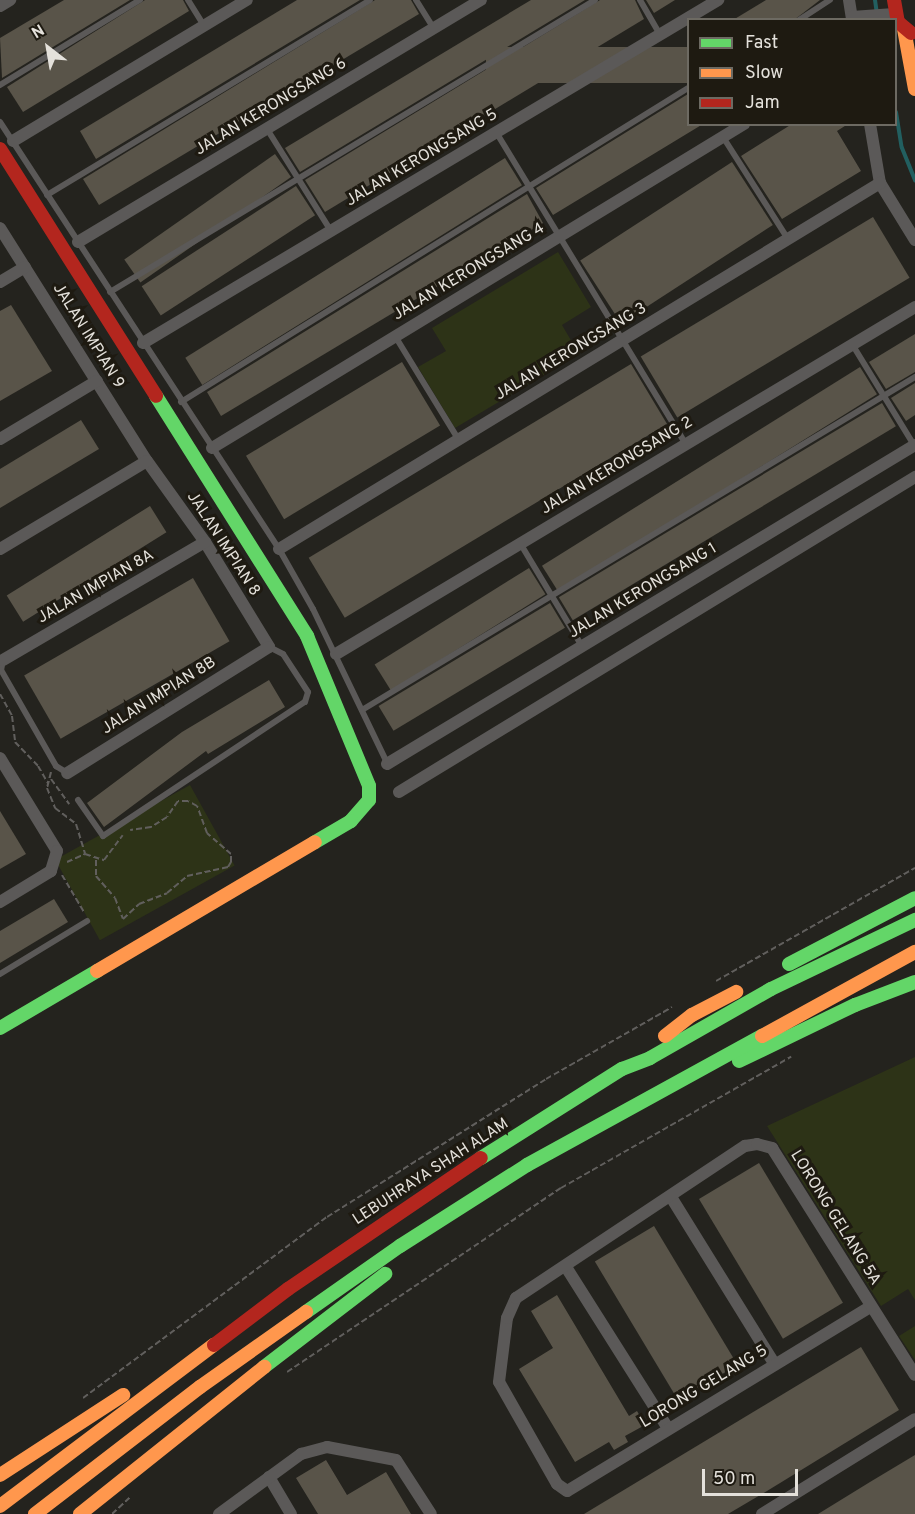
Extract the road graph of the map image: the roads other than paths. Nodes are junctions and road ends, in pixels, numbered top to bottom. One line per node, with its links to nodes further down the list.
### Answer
1 (10, 0): 13 (street)
2 (140, 0): 23 (lane)
3 (188, 0): 19 (lane)
4 (247, 0): 19 (street)
5 (370, 0): 37 (lane)
6 (416, 0): 20 (lane)
7 (481, 0): 20 (street, JALAN KERONGSANG 6)
8 (595, 0): 34 (lane)
9 (640, 0): 22 (lane)
10 (718, 0): 15 (street, JALAN KERONGSANG 5)
11 (830, 0): 17 (lane)
12 (849, 0): 18 (street)
13 (0, 6)
14 (890, 10): 18 (street); 21 (main road)
15 (687, 18)
16 (687, 18): 22 (street, JALAN KERONGSANG 5)
17 (802, 18)
18 (852, 18)
19 (204, 26): 32 (street)
20 (434, 29): 29 (street, JALAN KERONGSANG 6)
21 (909, 31): 25 (main road)
22 (660, 34): 30 (street, JALAN KERONGSANG 5)
23 (0, 86)
24 (687, 89): 36 (lane)
25 (915, 89)
26 (0, 122): 32 (lane)
27 (741, 126): 31 (street, JALAN KERONGSANG 4)
28 (870, 126): 35 (street)
29 (267, 129): 34 (lane); 43 (street, JALAN KERONGSANG 6)
30 (496, 132): 36 (lane); 39 (street, JALAN KERONGSANG 5)
31 (723, 137): 40 (street, JALAN KERONGSANG 4); 41 (lane)
32 (13, 141): 37 (lane)
33 (0, 149): 85 (main road)
34 (298, 179): 39 (lane); 46 (lane)
35 (880, 183): 41 (street, JALAN KERONGSANG 3); 42 (street)
36 (529, 187): 40 (lane); 55 (lane)
37 (47, 195): 43 (lane)
38 (0, 228): 44 (street, JALAN IMPIAN 9)
39 (331, 231): 50 (street, JALAN KERONGSANG 5)
40 (559, 237): 48 (street, JALAN KERONGSANG 4); 49 (lane)
41 (788, 239): 49 (street, JALAN KERONGSANG 3)
42 (915, 240)
43 (78, 242): 46 (lane)
44 (25, 267): 45 (street); 53 (street, JALAN IMPIAN 9)
45 (0, 282)
46 (110, 292): 50 (lane)
47 (915, 307): 51 (street, JALAN KERONGSANG 2)
48 (395, 336): 57 (lane); 60 (street, JALAN KERONGSANG 4)
49 (622, 340): 57 (street, JALAN KERONGSANG 3); 58 (lane)
50 (143, 344): 55 (lane)
51 (852, 344): 54 (lane); 58 (street, JALAN KERONGSANG 2)
52 (915, 377): 54 (lane)
53 (97, 381): 56 (street); 61 (street, JALAN IMPIAN 9)
54 (884, 396): 59 (lane); 67 (lane)
55 (181, 402): 60 (lane)
56 (0, 439)
57 (459, 440): 66 (street, JALAN KERONGSANG 3)
58 (686, 444): 64 (street, JALAN KERONGSANG 2)
59 (915, 446): 68 (street, JALAN KERONGSANG 1)
60 (212, 448): 66 (lane)
61 (147, 461): 63 (street, JALAN IMPIAN 8); 65 (street)
62 (915, 477): 76 (street)
63 (205, 542): 69 (street, JALAN IMPIAN 8); 71 (street, JALAN IMPIAN 8A)
64 (520, 543): 67 (lane); 70 (street, JALAN KERONGSANG 2)
65 (0, 549)
66 (279, 549): 70 (lane)
67 (551, 595): 68 (lane); 72 (lane)
68 (583, 646): 74 (street, JALAN KERONGSANG 1)
69 (269, 647): 75 (street, JALAN IMPIAN 8B); 77 (lane)
70 (336, 654): 72 (lane)
71 (3, 660): 75 (lane)
72 (362, 710): 74 (lane)
73 (0, 758): 79 (street)
74 (387, 764)
75 (67, 773)
76 (399, 792)
77 (78, 800)
78 (915, 898): 86 (main road)
79 (0, 902)
80 (915, 920): 86 (main road, LEBUHRAYA SHAH ALAM)
81 (87, 921): 83 (lane)
82 (915, 952): 87 (main road)
83 (0, 974)
84 (915, 982): 87 (main road)
85 (0, 1028)
86 (622, 1069): 91 (main road, LEBUHRAYA SHAH ALAM)
87 (667, 1086): 88 (main road)
88 (527, 1165): 101 (main road); 102 (main road)
89 (671, 1197): 90 (street); 92 (street, LORONG GELANG 5A); 93 (street)
90 (566, 1267): 96 (street); 96 (street, LORONG GELANG 5)
91 (288, 1289): 97 (main road); 99 (main road, LEBUHRAYA SHAH ALAM)
92 (870, 1307): 93 (street, LORONG GELANG 5); 94 (street, LORONG GELANG 5A)
93 (774, 1364): 96 (street, LORONG GELANG 5)
94 (915, 1375)
95 (915, 1419): 100 (street)
96 (668, 1427)
97 (0, 1476)
98 (269, 1477): 103 (street); 104 (street); 105 (street)
99 (0, 1506)
100 (778, 1510): 106 (street)
101 (35, 1514)
102 (80, 1514)
103 (219, 1514)
104 (291, 1514)
105 (431, 1514)
106 (762, 1514)

